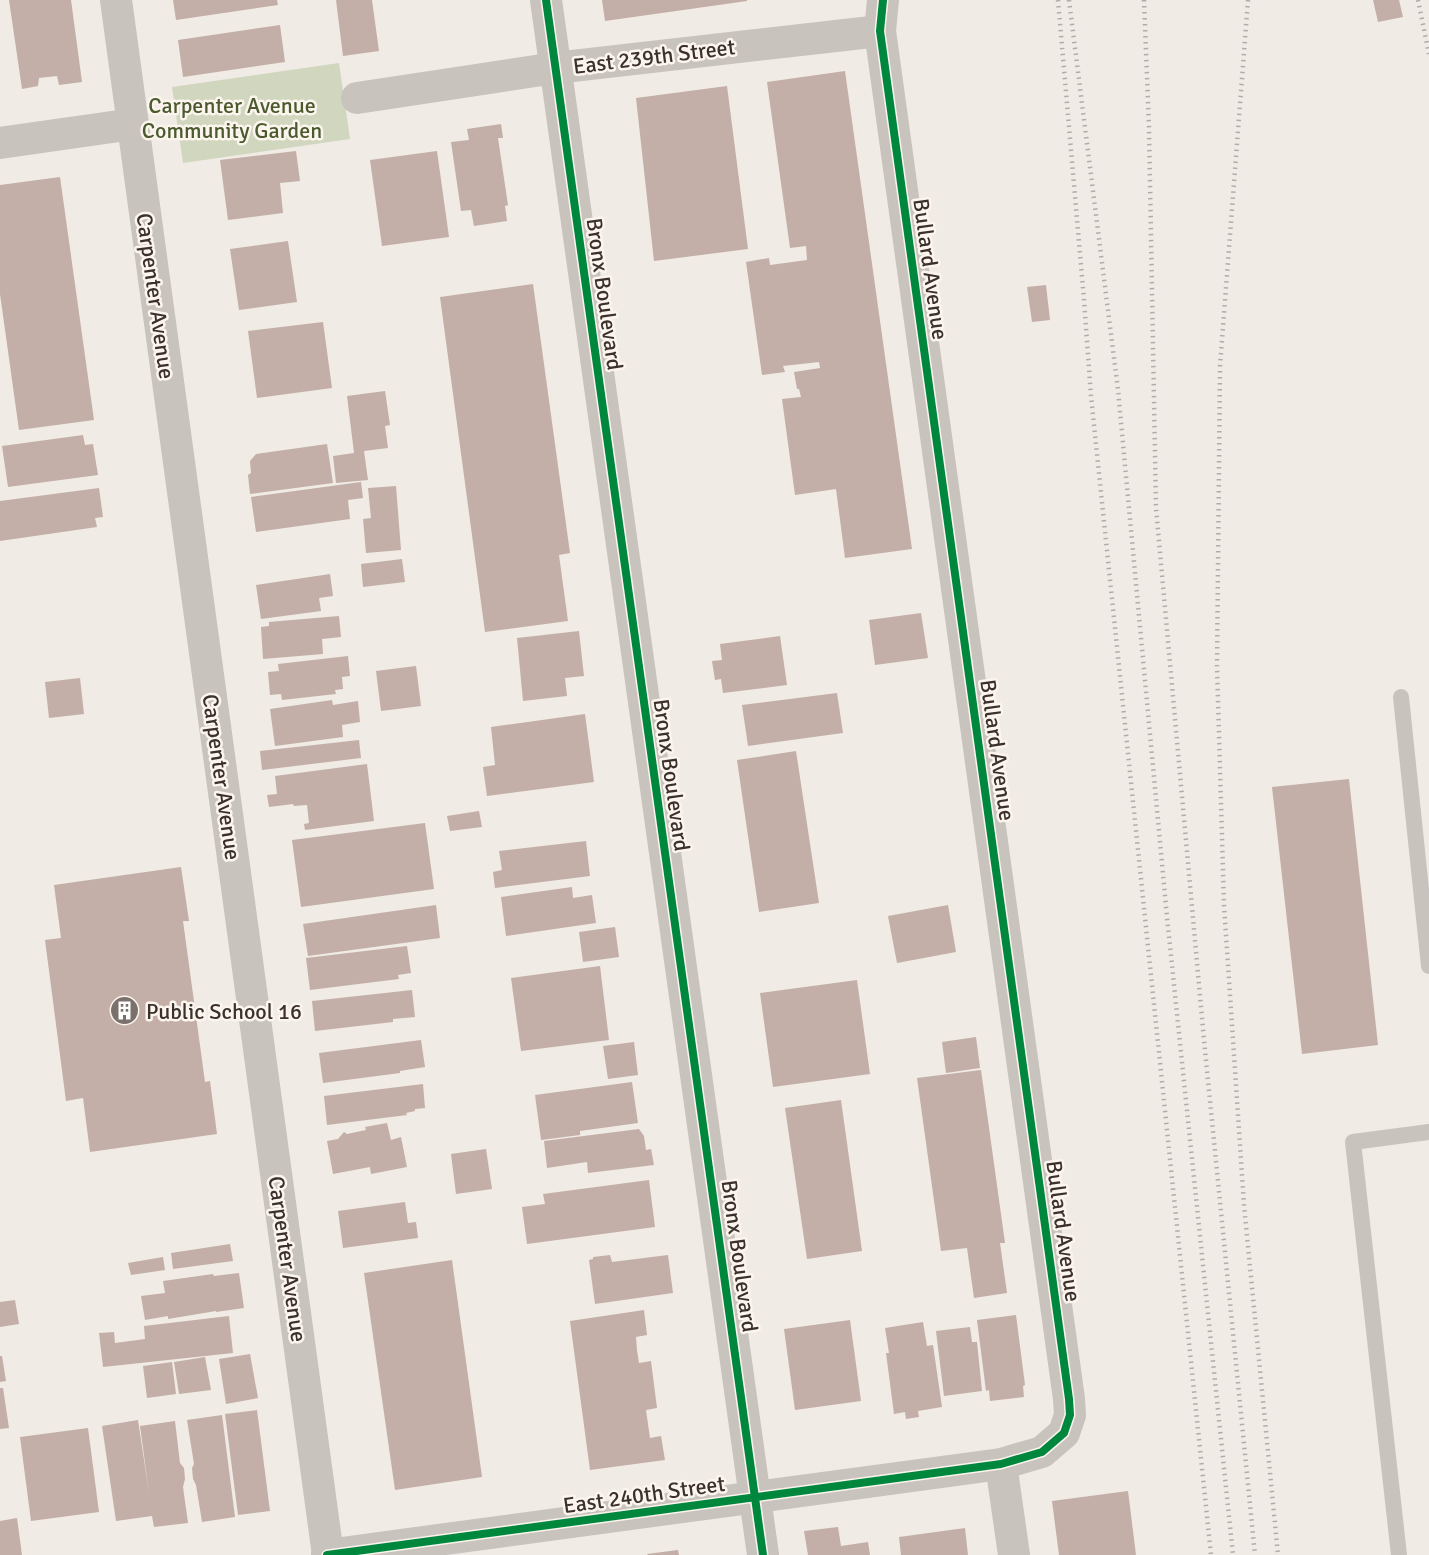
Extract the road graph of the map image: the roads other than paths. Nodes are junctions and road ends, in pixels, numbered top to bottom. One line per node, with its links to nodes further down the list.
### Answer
1 (116, 0): 7 (street, Carpenter Avenue)
2 (546, 0): 5 (street, Bronx Boulevard)
3 (884, 0): 4 (street, Bullard Avenue)
4 (880, 31): 5 (street, East 239th Street); 12 (street, Bullard Avenue)
5 (555, 68): 6 (street, East 239th Street); 13 (street, Bronx Boulevard)
6 (357, 98)
7 (133, 124): 8 (street); 14 (street, Carpenter Avenue)
8 (0, 143)
9 (1401, 697): 10 (lane)
10 (1429, 966)
11 (1429, 1132): 17 (lane)
12 (1001, 1464): 13 (street, East 240th Street); 16 (street)
13 (755, 1497): 14 (street, East 240th Street); 15 (street, Bronx Boulevard)
14 (328, 1555)
15 (763, 1555)
16 (1014, 1555)
17 (1399, 1555)

